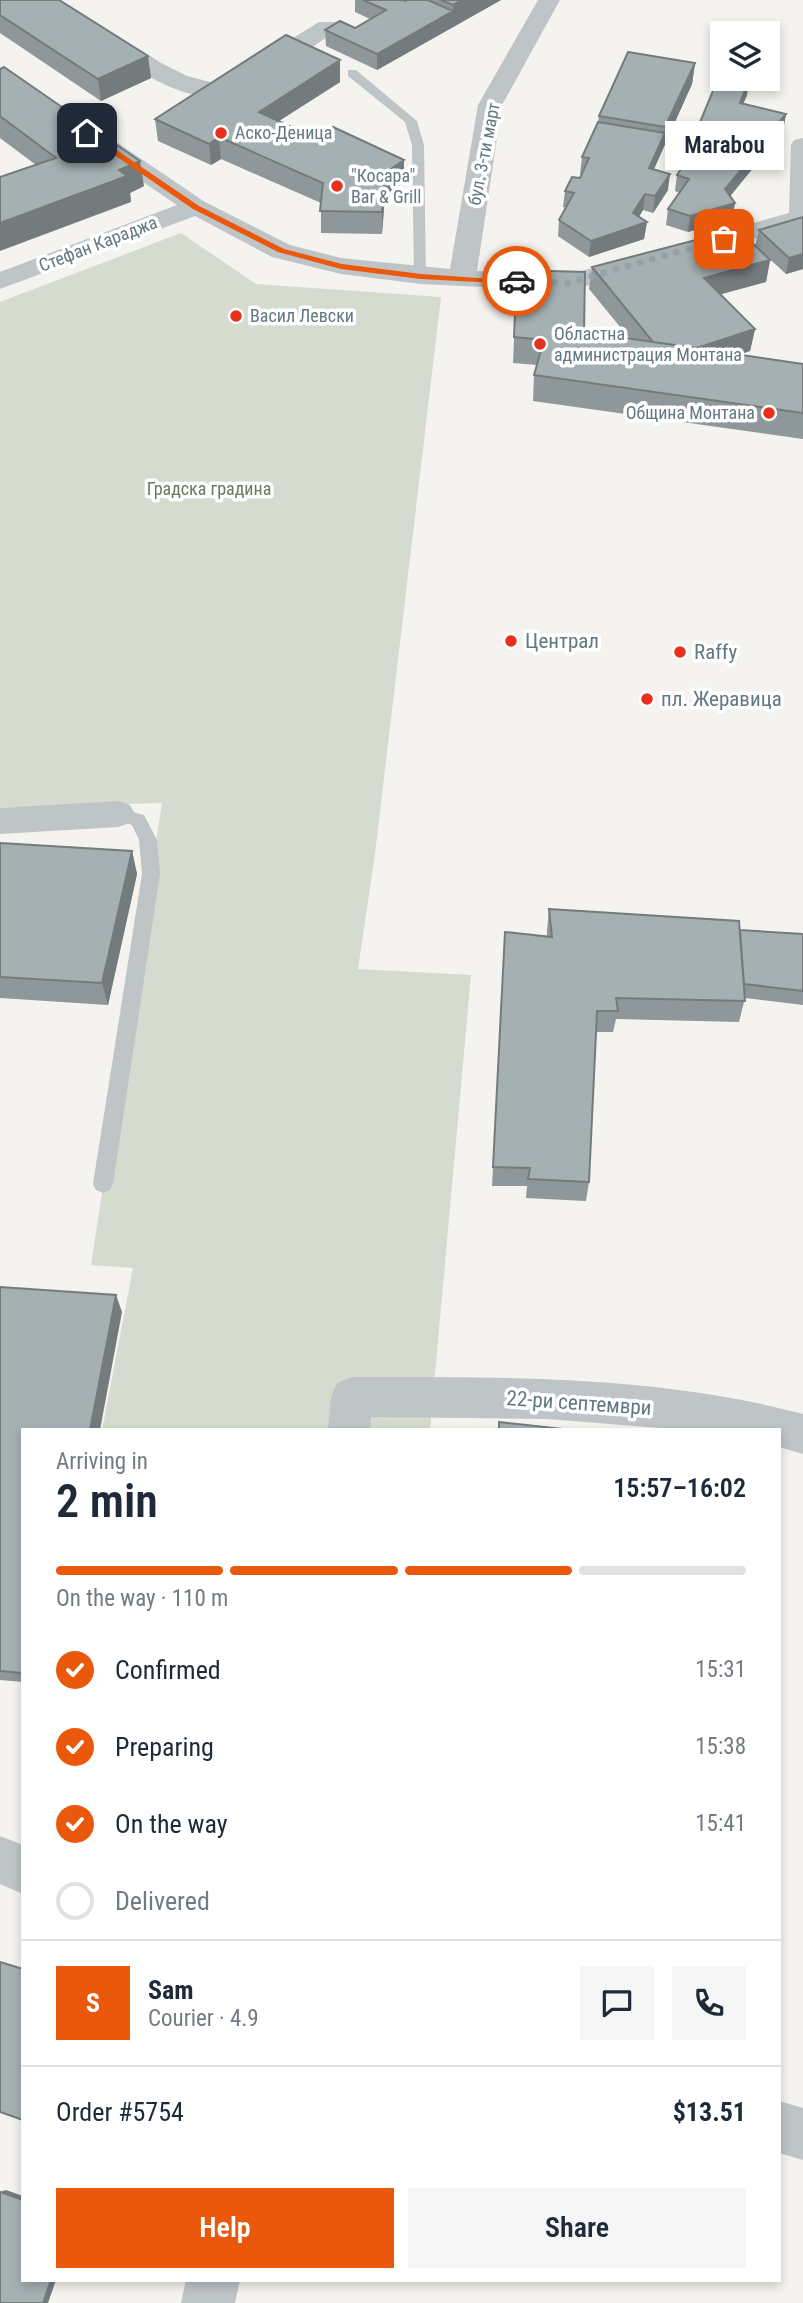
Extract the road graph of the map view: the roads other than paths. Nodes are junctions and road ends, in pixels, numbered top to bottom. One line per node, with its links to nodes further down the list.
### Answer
1 (46, 0): 3 (street)
2 (549, 0): 10 (street, бул. 3-ти март)
3 (327, 27)
4 (352, 73): 9 (lane)
5 (81, 129): 7 (street)
6 (803, 145): 8 (street)
7 (196, 207): 9 (street); 11 (street, Стефан Караджа)
8 (802, 217): 10 (street)
9 (421, 276): 10 (street)
10 (462, 279)
11 (0, 281)
12 (118, 814): 13 (street); 14 (lane)
13 (0, 821)
14 (103, 1184)
15 (350, 1414): 16 (street, 22-ри септември)
16 (780, 1428)
17 (781, 1428): 18 (street, 22-ри септември)
18 (803, 1434)
19 (0, 1860): 20 (street)
20 (21, 1869)
21 (781, 2128): 22 (street)
22 (803, 2134)
23 (213, 2282): 24 (street)
24 (208, 2303)

